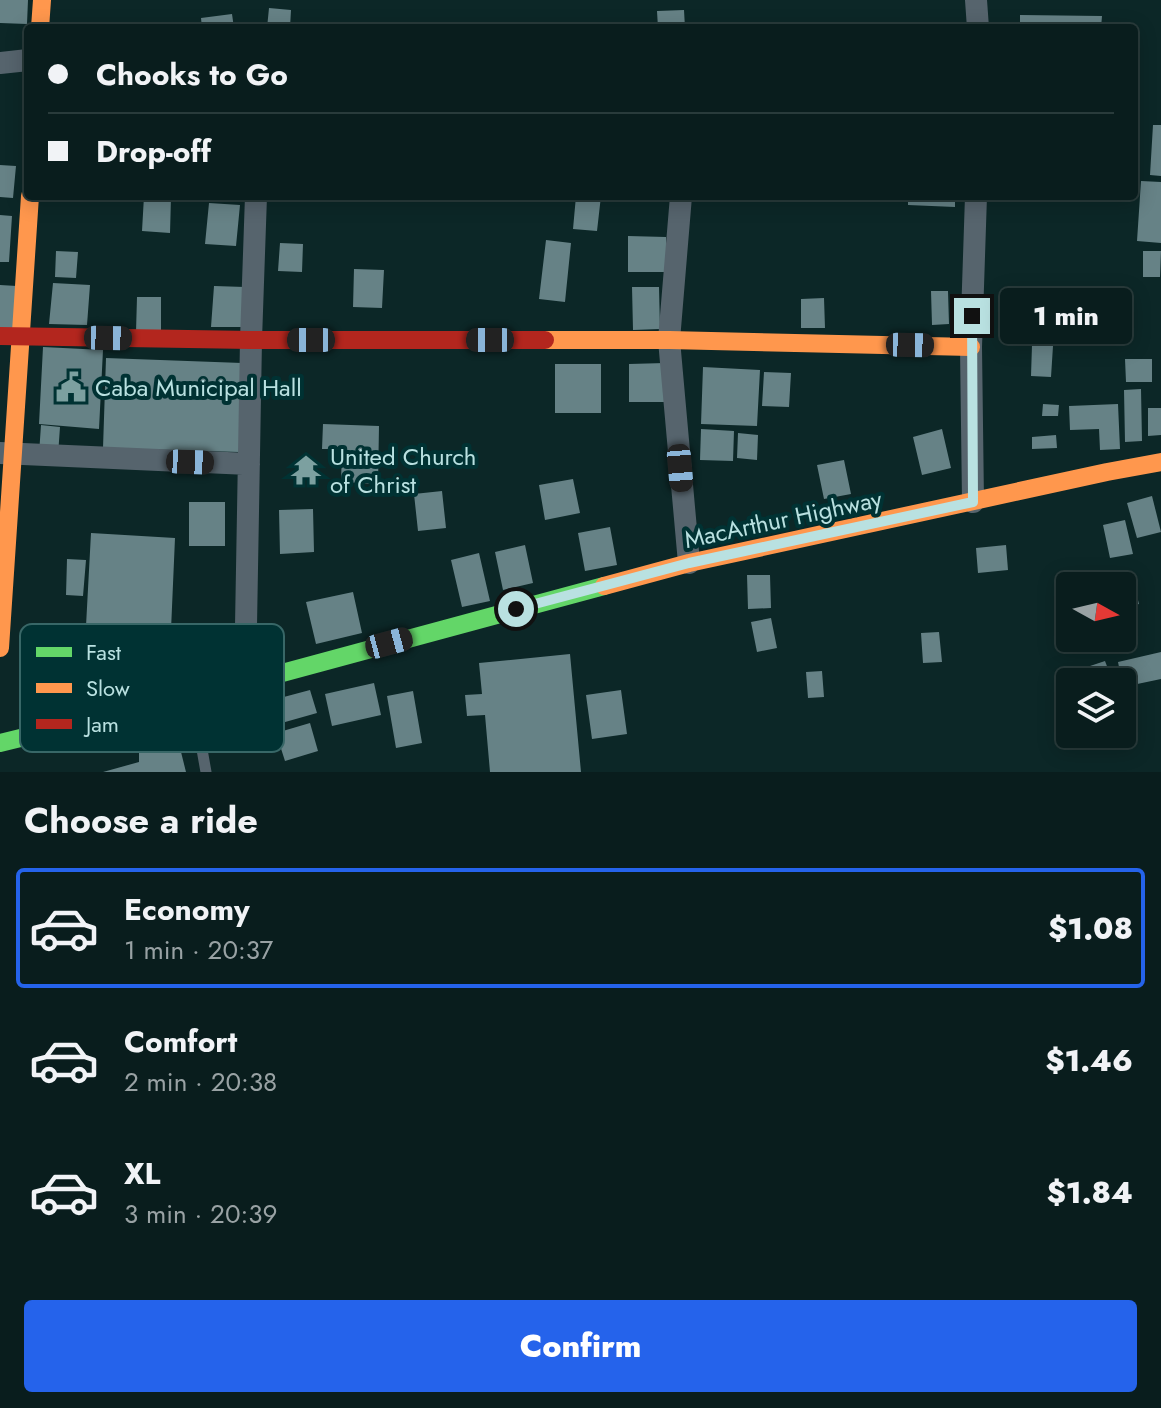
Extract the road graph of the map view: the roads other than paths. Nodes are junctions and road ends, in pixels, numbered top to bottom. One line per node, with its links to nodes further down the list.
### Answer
1 (42, 0): 3 (main road)
2 (976, 0): 4 (street)
3 (40, 24)
4 (978, 24)
5 (24, 60): 6 (street)
6 (0, 63)
7 (30, 200): 12 (main road)
8 (256, 200): 13 (street)
9 (681, 200): 14 (street)
10 (976, 200): 15 (street)
11 (0, 336): 12 (main road)
12 (22, 337): 13 (main road); 16 (main road)
13 (251, 340): 14 (main road); 18 (street)
14 (669, 340): 15 (main road); 20 (street)
15 (971, 347): 19 (street)
16 (7, 454): 18 (street); 22 (main road)
17 (1161, 462): 19 (main road, MacArthur Highway)
18 (249, 464): 21 (street)
19 (973, 502): 20 (main road, MacArthur Highway)
20 (689, 563): 23 (main road, MacArthur Highway)
21 (246, 624)
22 (0, 646)
23 (284, 672)
24 (20, 738): 25 (main road, MacArthur Highway)
25 (0, 743)
26 (202, 752): 27 (lane)
27 (206, 772)

